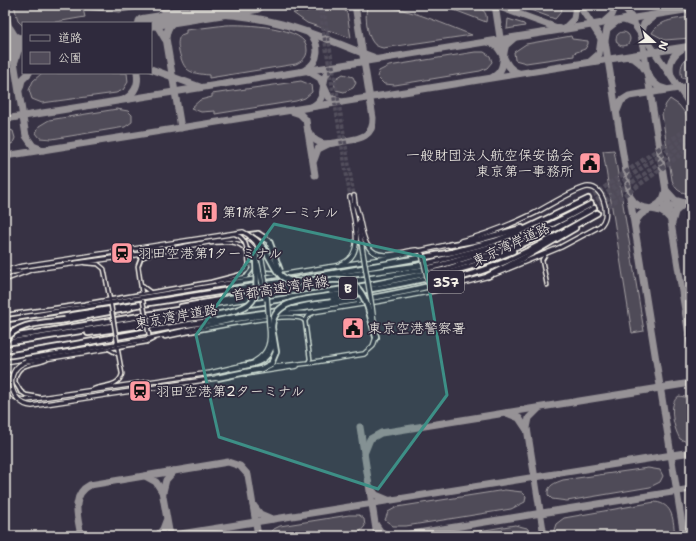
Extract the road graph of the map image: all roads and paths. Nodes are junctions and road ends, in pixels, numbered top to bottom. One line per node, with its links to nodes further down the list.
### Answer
1 (588, 199): 4 (highway, 東京湾岸道路 / 357)
2 (355, 204): 13 (street); 20 (street); 41 (street, bridge)
3 (594, 210): 6 (highway, 首都高速湾岸線 / B); 7 (highway, 首都高速湾岸線 / B); 26 (highway); 42 (highway, 東京湾岸道路 / 357)
4 (557, 215): 11 (highway); 27 (highway, 東京湾岸道路 / 357)
5 (223, 234): 8 (street, bridge); 22 (street, bridge); 30 (street, bridge)
6 (531, 235): 21 (highway); 45 (highway, 首都高速湾岸線 / B)
7 (543, 235): 31 (highway); 53 (highway, 首都高速湾岸線 / B)
8 (251, 237): 28 (highway, bridge); 49 (street, bridge)
9 (220, 240): 10 (street); 15 (street); 28 (highway, bridge)
10 (205, 243): 12 (street); 16 (street)
11 (450, 245): 13 (street); 14 (street)
12 (157, 252): 19 (street); 32 (street)
13 (421, 253): 20 (street); 35 (street, bridge)
14 (546, 253): 17 (street); 18 (street)
15 (256, 256): 49 (street, bridge); 53 (highway, bridge)
16 (250, 257): 24 (street); 30 (street)
17 (536, 258): 18 (street); 26 (street)
18 (542, 260): 33 (street)
19 (83, 263): 23 (street); 34 (street)
20 (328, 267): 24 (street)
21 (412, 267): 27 (highway); 28 (highway, bridge)
22 (5, 270)
23 (32, 270): 25 (street); 29 (street)
24 (283, 274): 37 (street)
25 (5, 275)
26 (488, 276): 35 (street)
27 (312, 277): 40 (highway, 東京湾岸道路 / 357)
28 (319, 279)
29 (5, 280)
30 (210, 282): 36 (street)
31 (409, 283): 42 (highway); 49 (highway, bridge)
32 (140, 284): 36 (street); 37 (street)
33 (547, 285)
34 (109, 291): 38 (street); 39 (street)
35 (429, 291): 43 (street)
36 (153, 293): 37 (street)
37 (143, 298): 39 (street); 51 (street, bridge)
38 (101, 301): 39 (street); 44 (street)
39 (111, 302): 46 (street); 55 (street, bridge)
40 (154, 302): 48 (highway, 東京湾岸道路 / 357); 54 (highway, bridge)
41 (370, 307): 45 (highway, bridge); 52 (highway)
42 (287, 310): 57 (highway, 東京湾岸道路 / 357)
43 (319, 311): 47 (street); 51 (street)
44 (5, 315)
45 (147, 315): 54 (highway, 首都高速湾岸線 / B)
46 (5, 320)
47 (305, 321): 55 (street); 61 (street)
48 (5, 326)
49 (271, 327): 50 (highway); 62 (street)
50 (274, 336): 62 (highway); 65 (highway, bridge)
51 (149, 337): 55 (street)
52 (376, 337): 61 (street)
53 (29, 340): 54 (highway, 首都高速湾岸線 / B)
54 (5, 341)
55 (117, 344): 56 (street); 58 (street); 60 (street)
56 (106, 349): 58 (street); 59 (street)
57 (5, 356)
58 (119, 357): 68 (street)
59 (51, 358): 65 (street, bridge); 69 (street)
60 (5, 362)
61 (308, 363): 64 (street); 65 (street, bridge)
62 (243, 366): 64 (street)
63 (5, 370): 69 (street)
64 (212, 372): 68 (street)
65 (217, 378)
66 (5, 380): 67 (street)
67 (6, 385): 70 (street)
68 (89, 390): 70 (street)
69 (21, 392): 70 (street)
70 (42, 397)

